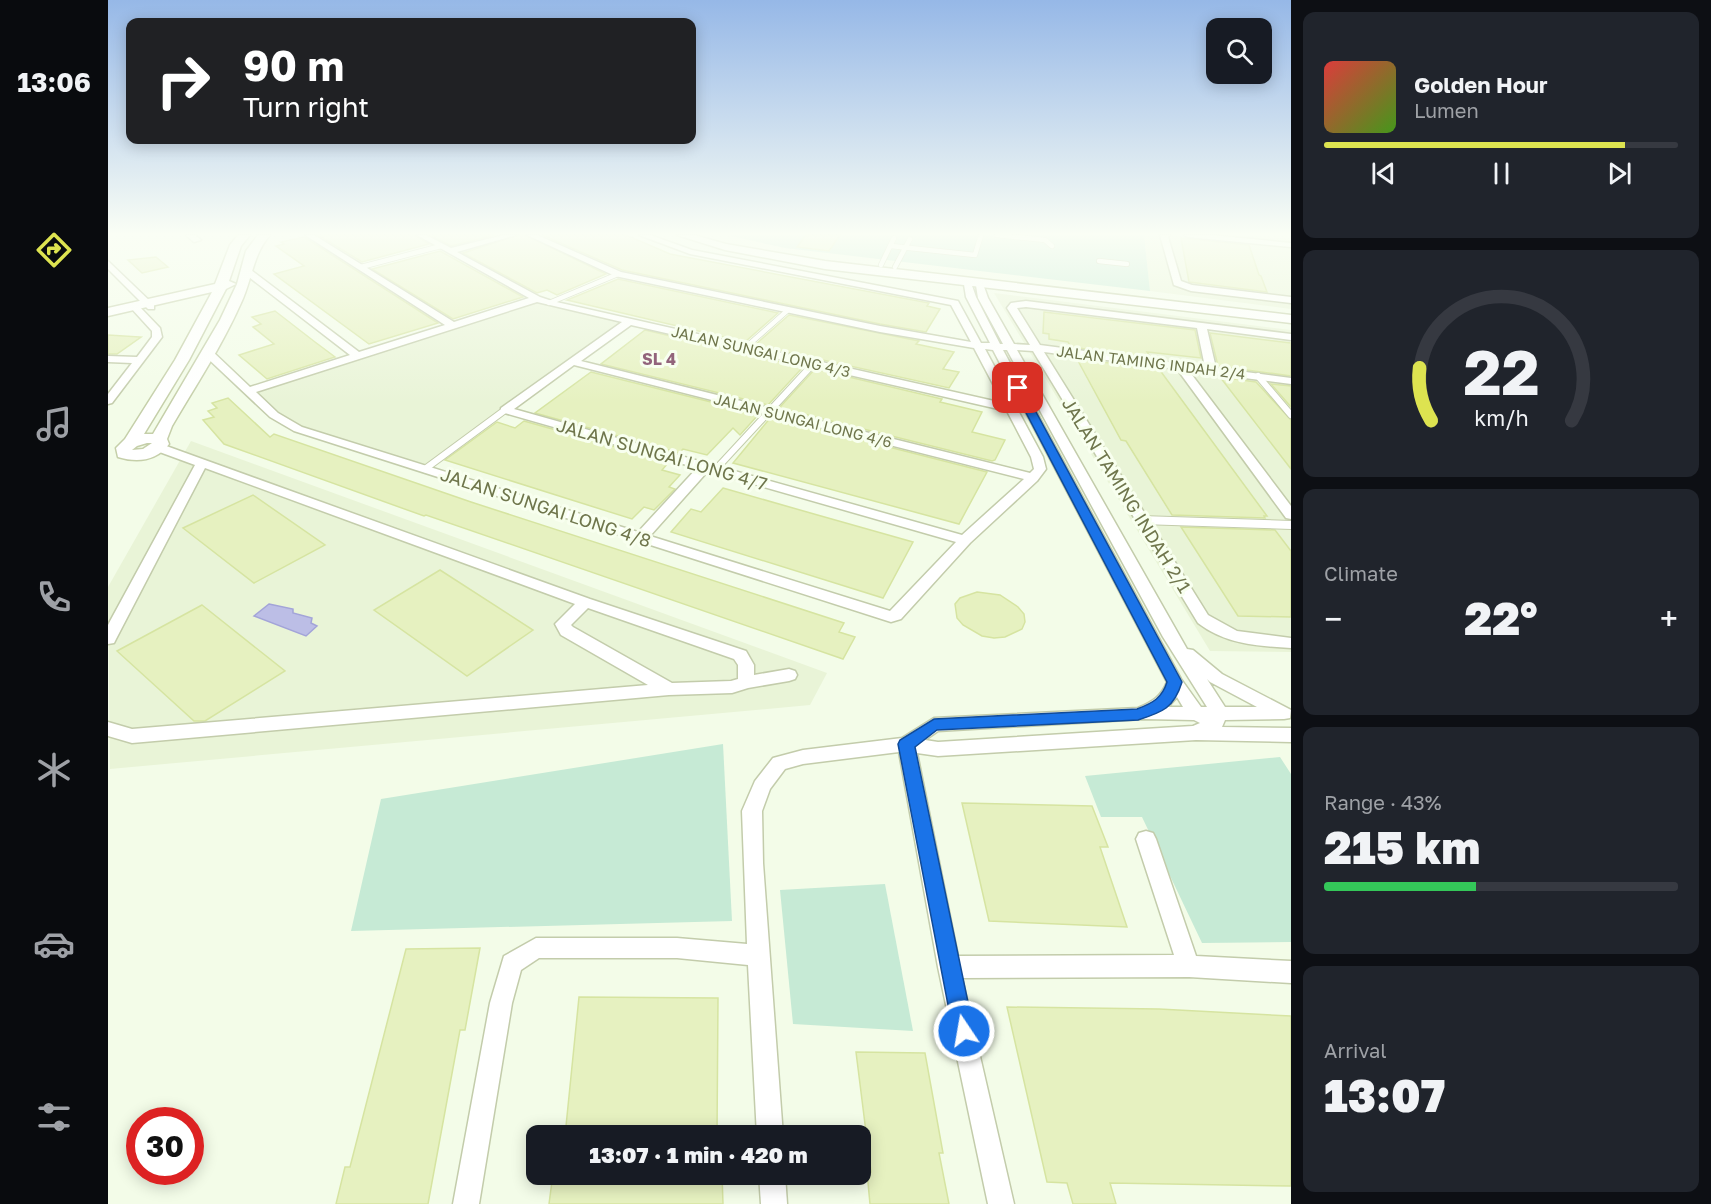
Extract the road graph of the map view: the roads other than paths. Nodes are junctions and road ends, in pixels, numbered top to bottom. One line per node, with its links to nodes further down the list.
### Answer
1 (130, 291): 21 (street)
2 (239, 291): 36 (street)
3 (261, 291): 37 (street)
4 (398, 291): 29 (street)
5 (523, 291): 18 (street, JALAN SUNGAI LONG 4/3)
6 (577, 291): 20 (lane)
7 (699, 291): 22 (street, JALAN TAMING INDAH 2/4)
8 (898, 291): 32 (street)
9 (965, 291): 16 (street)
10 (975, 291): 16 (street)
11 (991, 291): 16 (street)
12 (1057, 291): 17 (street)
13 (1116, 291): 23 (street)
14 (1218, 291): 19 (street)
15 (218, 292): 21 (street); 21 (street); 40 (street)
16 (977, 297): 33 (street)
17 (1103, 297): 26 (street); 30 (street)
18 (537, 299): 20 (street, JALAN SUNGAI LONG 4/3); 29 (street)
19 (1291, 300)
20 (549, 303): 27 (street, JALAN SUNGAI LONG 4/3)
21 (143, 307): 24 (street); 25 (street); 39 (street)
22 (788, 310): 32 (street, JALAN TAMING INDAH 2/4); 34 (lane)
23 (1291, 311)
24 (108, 312)
25 (108, 318)
26 (1291, 319)
27 (630, 321): 34 (street, JALAN SUNGAI LONG 4/3); 41 (street)
28 (1201, 325): 31 (street); 35 (street, JALAN TAMING INDAH 2/1); 44 (street)
29 (452, 326): 37 (street)
30 (1291, 328)
31 (1291, 337)
32 (978, 346): 33 (street, JALAN TAMING INDAH 2/4); 49 (street)
33 (1003, 346): 35 (street, JALAN TAMING INDAH 2/4); 64 (street); 69 (street)
34 (746, 348): 42 (street, JALAN SUNGAI LONG 4/3)
35 (1036, 348): 43 (street, JALAN TAMING INDAH 2/4); 59 (street, JALAN TAMING INDAH 2/1)
36 (205, 356): 40 (street); 47 (street, JALAN SUNGAI LONG 4/8); 53 (street)
37 (357, 356): 47 (street)
38 (108, 359): 39 (street)
39 (140, 360): 48 (street)
40 (182, 360): 53 (street)
41 (573, 362): 50 (street); 51 (street, JALAN SUNGAI LONG 4/6)
42 (814, 363): 49 (street, JALAN SUNGAI LONG 4/3); 51 (lane)
43 (1179, 365): 44 (street, JALAN TAMING INDAH 2/4); 58 (street)
44 (1211, 370): 45 (street, JALAN TAMING INDAH 2/4)
45 (1258, 376): 46 (street, JALAN TAMING INDAH 2/4); 52 (lane)
46 (1291, 381)
47 (248, 391): 56 (street, JALAN SUNGAI LONG 4/8)
48 (108, 401)
49 (1009, 408): 57 (street)
50 (505, 410): 55 (street, JALAN SUNGAI LONG 4/7); 56 (lane)
51 (769, 412): 55 (lane); 57 (street, JALAN SUNGAI LONG 4/6)
52 (1291, 415)
53 (159, 443): 54 (street)
54 (202, 463): 63 (street); 65 (street)
55 (711, 468): 61 (street); 62 (street, JALAN SUNGAI LONG 4/7)
56 (425, 469): 61 (street, JALAN SUNGAI LONG 4/8)
57 (1033, 478): 62 (street)
58 (1291, 515)
59 (1142, 520): 60 (lane); 66 (street, JALAN TAMING INDAH 2/1)
60 (1291, 525)
61 (641, 537): 62 (street, JALAN SUNGAI LONG 4/8)
62 (965, 540)
63 (585, 602): 68 (street); 70 (street)
64 (1171, 637): 73 (street); 74 (street)
65 (108, 639)
66 (1291, 643)
67 (789, 675): 68 (street)
68 (746, 682): 70 (street)
69 (1175, 682): 71 (street); 72 (street)
70 (669, 689): 75 (street)
71 (1196, 713): 72 (street); 74 (street)
72 (1138, 714): 79 (street)
73 (1287, 714): 74 (street)
74 (1217, 718): 76 (street); 77 (street)
75 (108, 729)
76 (1240, 732): 77 (street); 78 (street)
77 (1196, 733): 79 (street)
78 (1291, 735)
79 (906, 744): 81 (street); 83 (street)
80 (1146, 839): 82 (street)
81 (758, 955): 85 (street); 87 (street)
82 (1189, 966): 83 (street); 84 (street)
83 (949, 967): 89 (street)
84 (1291, 972)
85 (769, 1125)
86 (773, 1185): 88 (street)
87 (466, 1204)
88 (774, 1204)
89 (1001, 1204)

